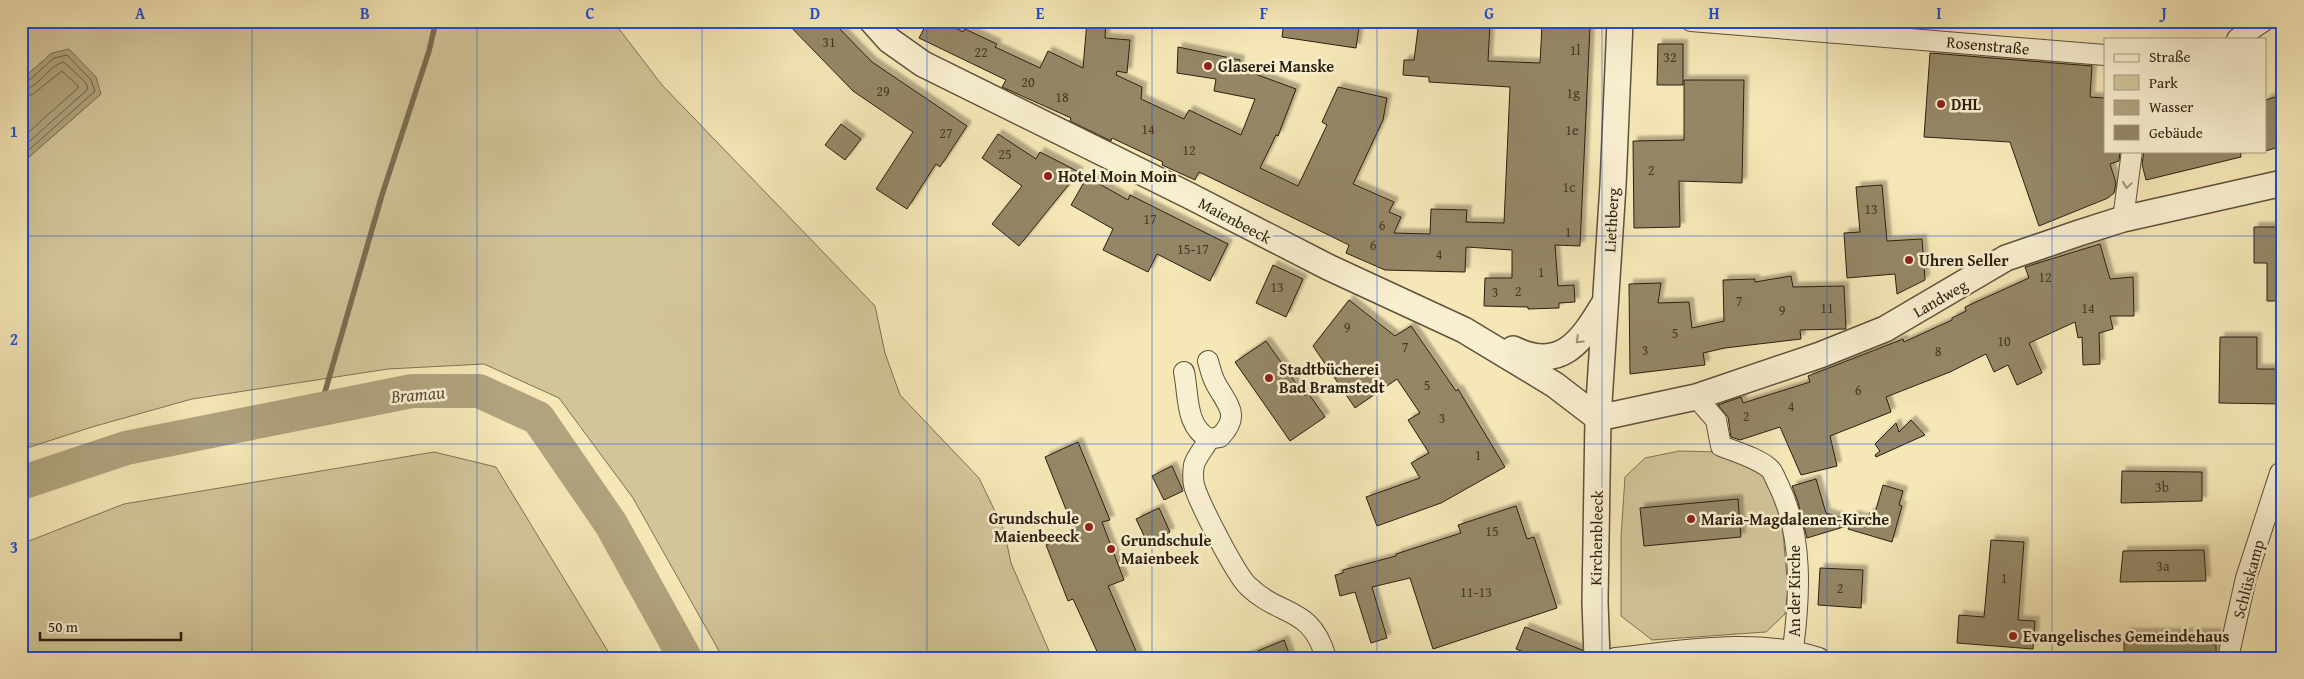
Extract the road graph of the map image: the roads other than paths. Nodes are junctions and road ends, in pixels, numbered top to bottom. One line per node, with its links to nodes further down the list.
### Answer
1 (872, 21): 12 (street, Maienbeeck)
2 (1620, 21): 11 (street, Liethberg)
3 (1691, 21): 5 (street, Rosenstraße)
4 (2264, 21): 6 (street)
5 (1795, 25): 7 (street, Rosenstraße)
6 (2238, 38)
7 (2104, 55)
8 (2132, 152): 10 (street, one-way to 10)
9 (2283, 183): 10 (street, Landweg)
10 (2123, 219): 15 (street, Landweg)
11 (1606, 300): 12 (street, one-way to 12); 16 (street, Liethberg)
12 (1464, 330): 16 (street, Maienbeeck)
13 (1208, 360): 17 (street)
14 (1184, 372): 17 (street)
15 (1696, 397): 16 (street, Landweg); 19 (street, An der Kirche)
16 (1598, 418): 21 (street, Kirchenbleeck)
17 (1209, 439): 20 (street)
18 (2281, 474): 24 (street, Schlüskamp)
19 (1793, 650): 22 (street); 23 (street)
20 (1326, 658)
21 (1597, 658)
22 (1615, 658)
23 (1819, 658)
24 (2228, 658)

